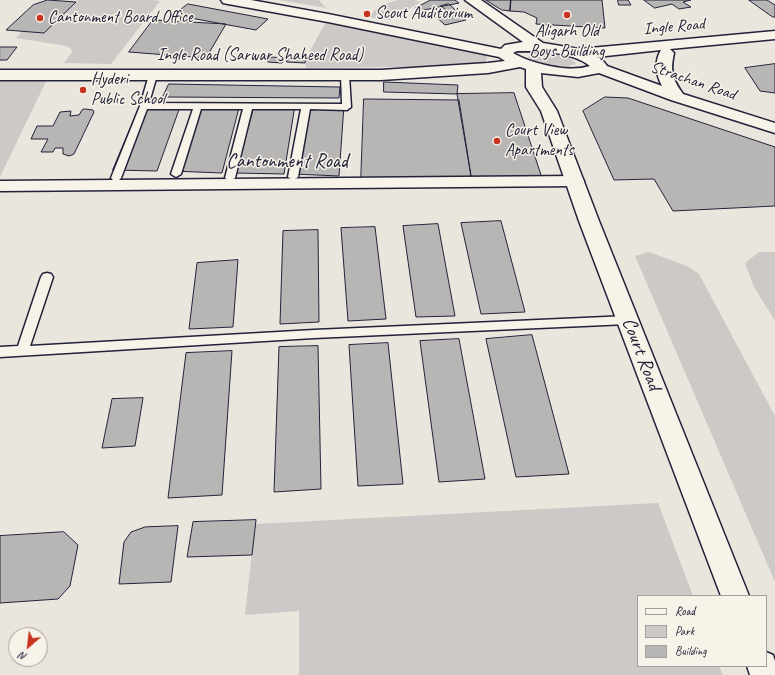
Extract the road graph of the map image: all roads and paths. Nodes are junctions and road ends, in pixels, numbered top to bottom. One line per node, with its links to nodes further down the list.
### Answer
1 (228, 0): 6 (main road)
2 (472, 0): 5 (main road)
3 (775, 35): 8 (main road, Ingle Road)
4 (775, 42): 7 (main road, Ingle Road)
5 (539, 47): 6 (main road); 8 (main road)
6 (511, 50): 9 (main road)
7 (668, 53): 10 (main road, Ingle Road); 15 (main road)
8 (577, 54): 10 (main road, Strachan Road)
9 (526, 64): 13 (main road, Ingle Road (Sarwar Shaheed Road)); 14 (main road, Ingle Road); 14 (main road, Court Road)
10 (597, 65): 14 (main road, Ingle Road); 15 (main road, Strachan Road)
11 (0, 75): 12 (main road, Ingle Road (Sarwar Shaheed Road))
12 (153, 75): 13 (main road, Ingle Road (Sarwar Shaheed Road)); 16 (lane)
13 (345, 75): 19 (lane)
14 (554, 89): 25 (main road, Court Road)
15 (677, 97): 20 (main road, Strachan Road)
16 (144, 106): 17 (lane); 23 (lane)
17 (198, 106): 18 (lane); 21 (lane)
18 (248, 106): 19 (lane); 24 (lane)
19 (306, 107): 22 (lane)
20 (775, 128)
21 (176, 174)
22 (294, 177)
23 (116, 178)
24 (230, 178)
25 (575, 181): 26 (main road, Cantonment Road); 28 (main road, Court Road)
26 (0, 186)
27 (47, 277): 29 (lane)
28 (628, 320): 29 (lane); 31 (main road, Court Road)
29 (23, 350): 30 (lane)
30 (0, 352)
31 (734, 595)

